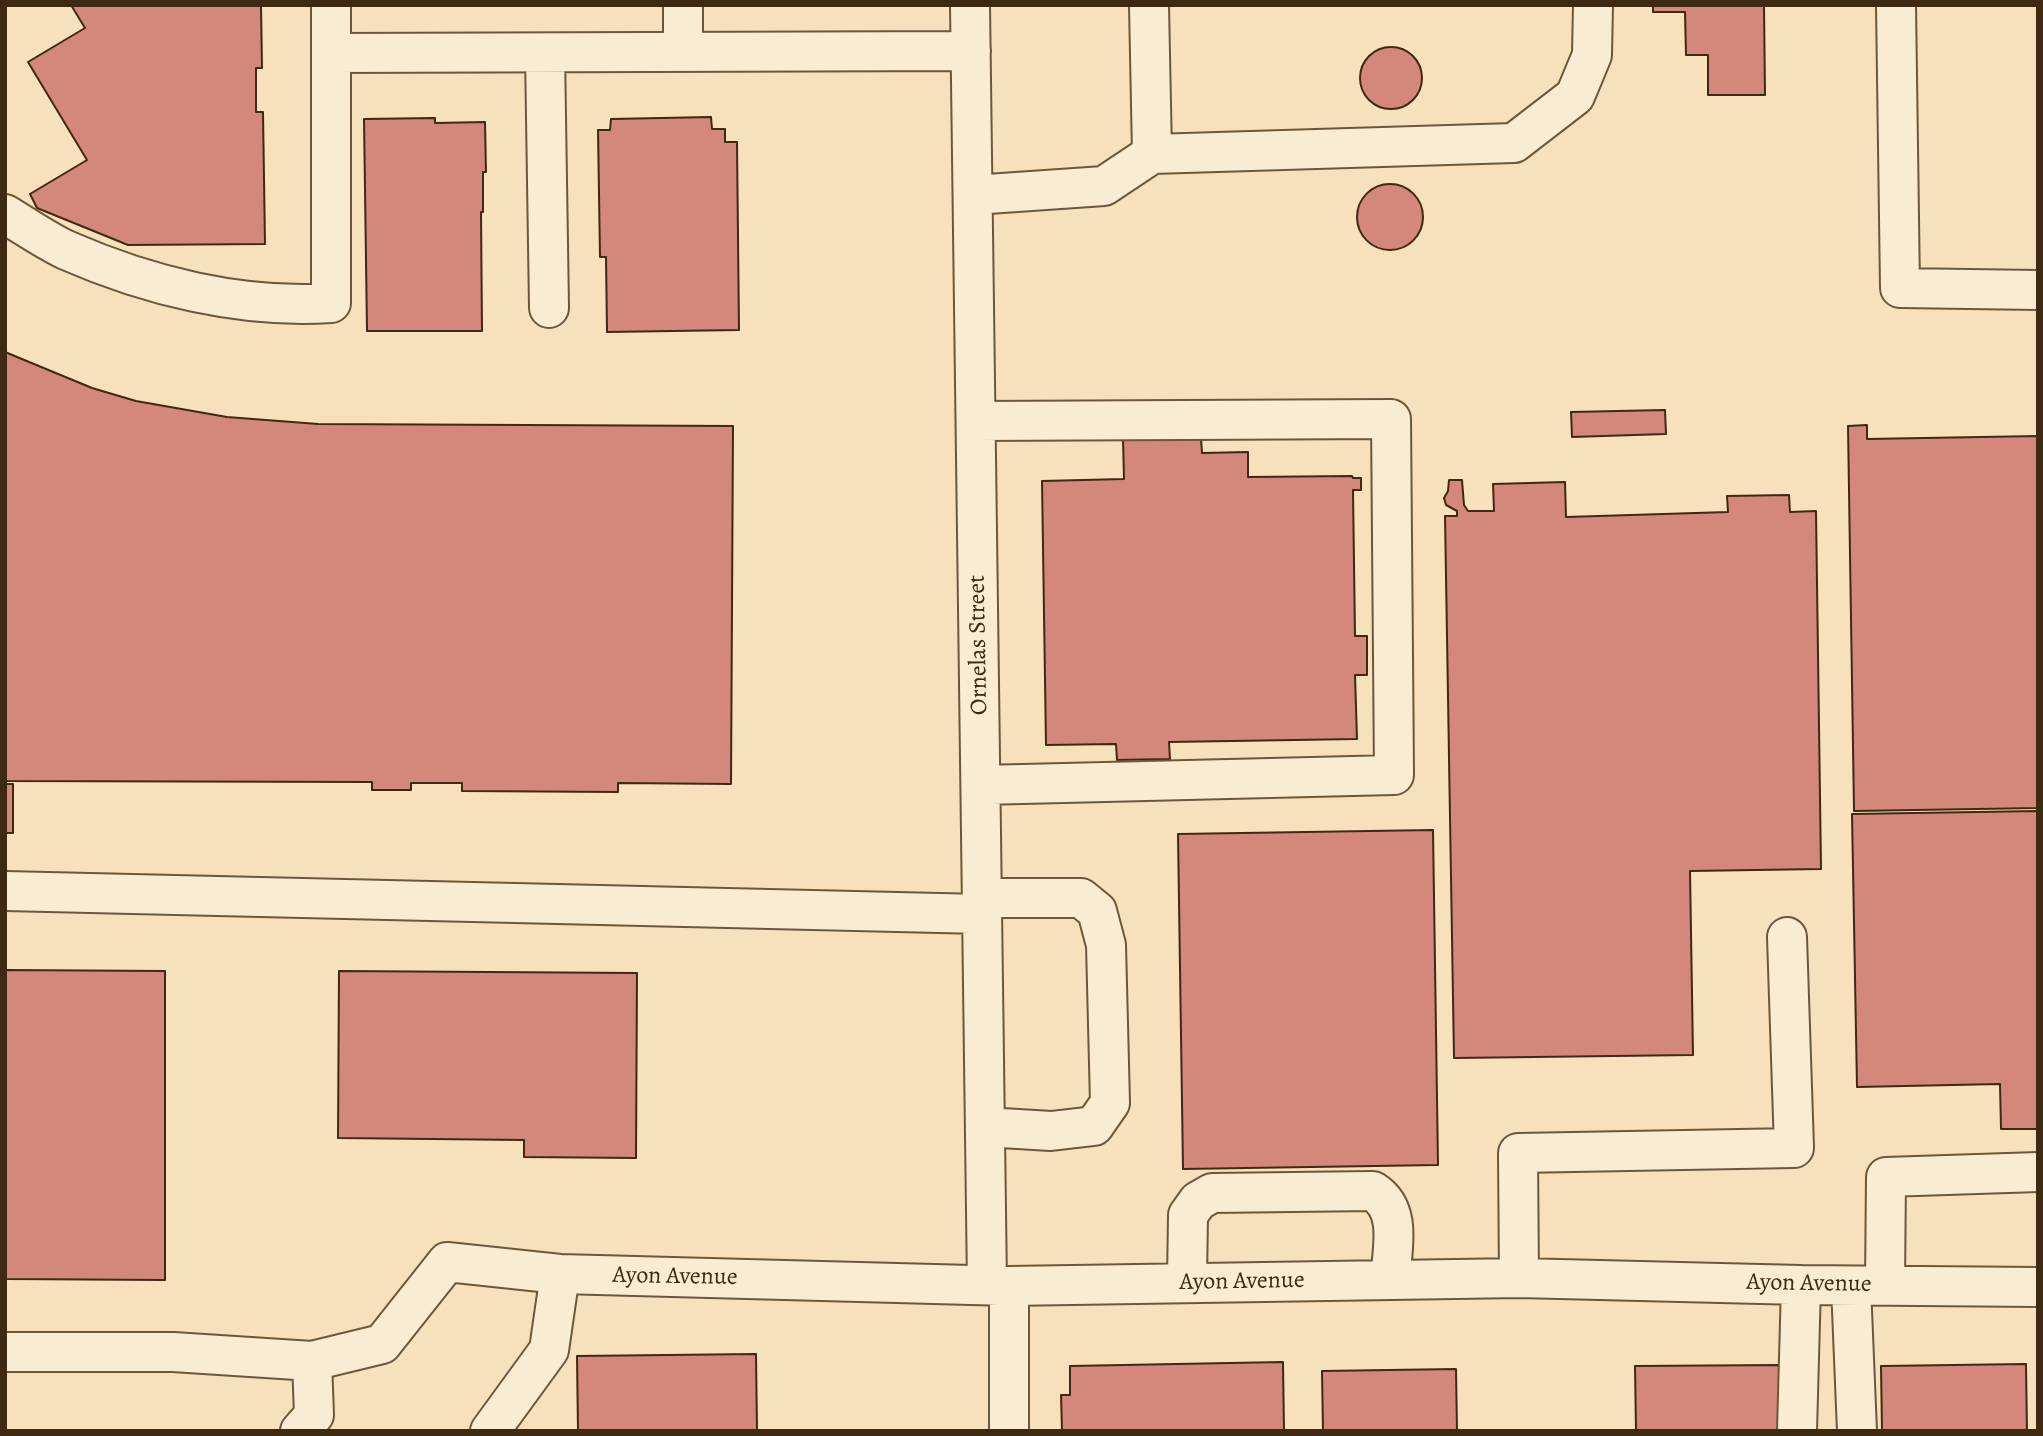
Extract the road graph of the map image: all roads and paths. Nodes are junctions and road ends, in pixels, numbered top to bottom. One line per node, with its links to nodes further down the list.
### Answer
1 (331, 5): 9 (street)
2 (682, 5): 8 (street)
3 (970, 5): 7 (street, Ornelas Street)
4 (1149, 5): 11 (street)
5 (1593, 5): 11 (street)
6 (1896, 5): 14 (street)
7 (971, 51): 8 (street); 12 (street, Ornelas Street)
8 (683, 52): 10 (street)
9 (331, 53): 10 (street); 13 (street)
10 (545, 53): 15 (street)
11 (1152, 154): 12 (street)
12 (973, 195): 16 (street, Ornelas Street)
13 (5, 214)
14 (2038, 290)
15 (549, 308)
16 (976, 421): 17 (street, Ornelas Street); 17 (street)
17 (981, 785): 19 (street, Ornelas Street)
18 (5, 891): 19 (street)
19 (982, 906): 21 (street, Ornelas Street); 21 (street)
20 (1787, 937): 24 (street)
21 (985, 1127): 29 (street, Ornelas Street)
22 (2038, 1172): 28 (street)
23 (560, 1274): 29 (street, Ayon Avenue); 32 (street, Ayon Avenue); 34 (street)
24 (1519, 1278): 25 (street, Ayon Avenue); 27 (street, Ayon Avenue)
25 (1390, 1280): 26 (street, Ayon Avenue); 26 (street)
26 (1187, 1282): 29 (street, Ayon Avenue)
27 (1801, 1285): 28 (street, Ayon Avenue); 36 (street)
28 (1868, 1285): 30 (street, Ayon Avenue); 37 (street)
29 (998, 1286): 35 (street, Ornelas Street)
30 (2038, 1287)
31 (5, 1352): 32 (street)
32 (312, 1361): 33 (street)
33 (300, 1431)
34 (490, 1431)
35 (1009, 1431)
36 (1797, 1431)
37 (1857, 1431)

